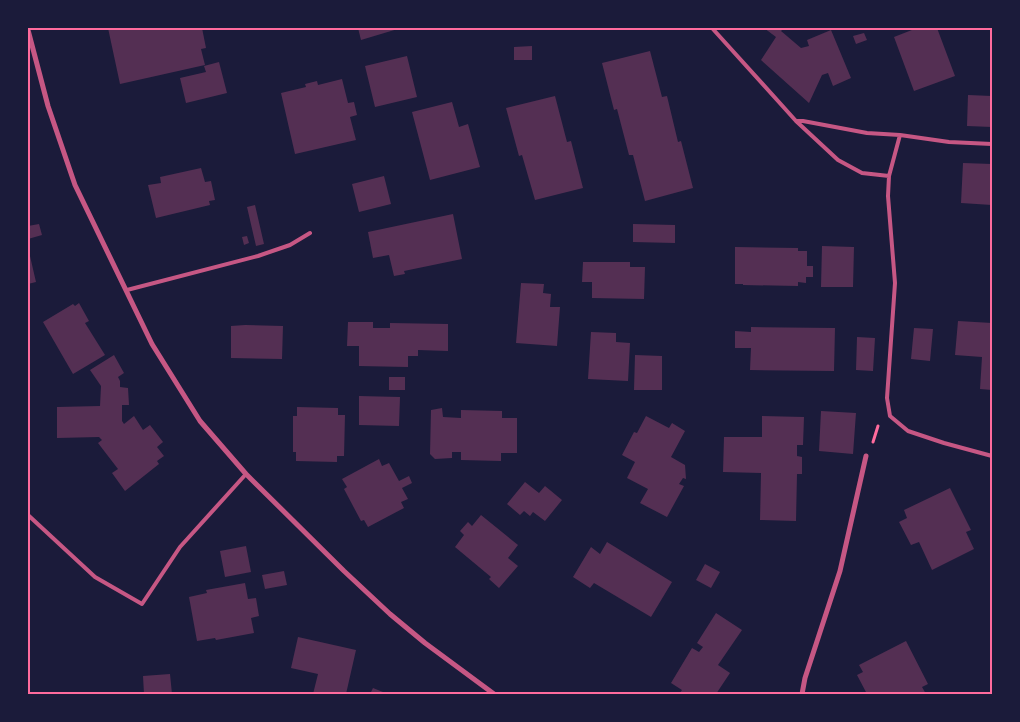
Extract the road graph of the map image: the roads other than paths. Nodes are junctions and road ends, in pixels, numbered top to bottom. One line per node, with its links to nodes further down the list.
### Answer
1 (712, 28): 3 (lane)
2 (28, 30): 8 (street)
3 (796, 121): 4 (lane); 6 (lane)
4 (900, 135): 5 (lane); 6 (lane)
5 (992, 144)
6 (889, 176): 10 (lane)
7 (310, 233): 8 (lane)
8 (127, 290): 11 (street)
9 (866, 456): 14 (street)
10 (992, 456)
11 (246, 474): 12 (lane); 13 (street)
12 (28, 515)
13 (494, 694)
14 (802, 694)

